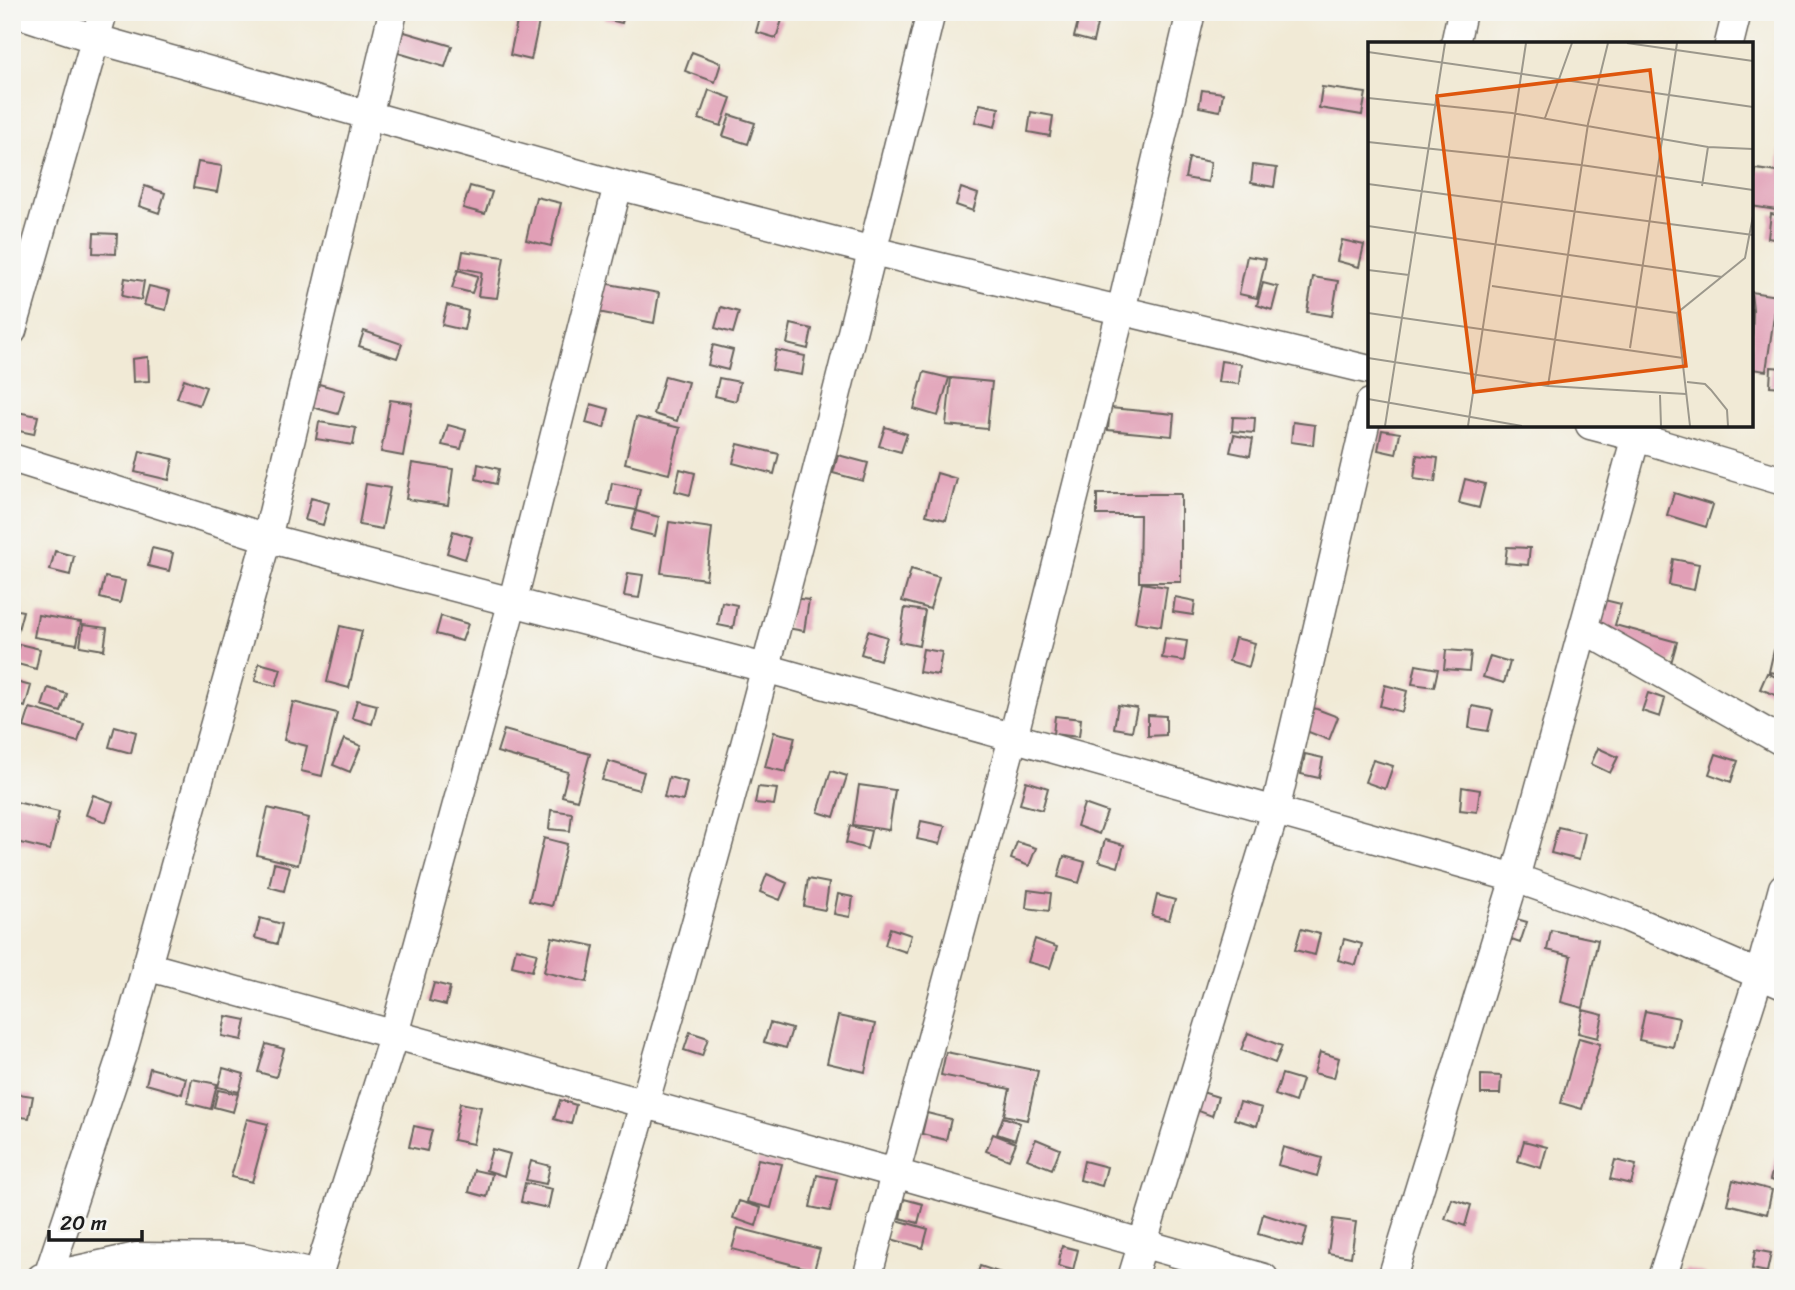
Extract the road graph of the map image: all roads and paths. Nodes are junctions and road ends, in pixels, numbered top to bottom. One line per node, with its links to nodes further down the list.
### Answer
1 (14, 12): 7 (street)
2 (393, 12): 10 (street)
3 (931, 12): 12 (street)
4 (1191, 12): 13 (street)
5 (1462, 12): 8 (street)
6 (1737, 12): 9 (street)
7 (99, 26): 10 (street); 14 (street)
8 (1455, 42)
9 (1730, 42)
10 (367, 114): 11 (street); 21 (street)
11 (618, 185): 12 (street); 22 (street)
12 (873, 251): 13 (street); 24 (street)
13 (1121, 311): 15 (street); 25 (street)
14 (12, 331)
15 (1368, 370)
16 (1368, 411): 27 (street)
17 (1606, 427): 18 (street)
18 (1638, 431): 20 (street); 23 (street)
19 (12, 458): 21 (street)
20 (1783, 481)
21 (267, 538): 22 (street); 30 (street)
22 (512, 604): 24 (street); 32 (street)
23 (1584, 629): 26 (street); 28 (street)
24 (765, 668): 25 (street); 33 (street)
25 (1013, 738): 27 (street); 34 (street)
26 (1783, 741)
27 (1275, 811): 28 (street); 35 (street)
28 (1515, 878): 31 (street); 42 (street)
29 (1783, 888): 31 (street)
30 (146, 966): 32 (street); 37 (street)
31 (1771, 981): 43 (street)
32 (394, 1034): 33 (street); 36 (street)
33 (645, 1104): 34 (street); 38 (street)
34 (895, 1173): 35 (street); 39 (street)
35 (1142, 1243): 40 (street); 41 (street)
36 (319, 1276): 37 (street)
37 (44, 1277)
38 (592, 1278)
39 (867, 1278)
40 (1132, 1278)
41 (1264, 1278)
42 (1392, 1278)
43 (1662, 1278)

